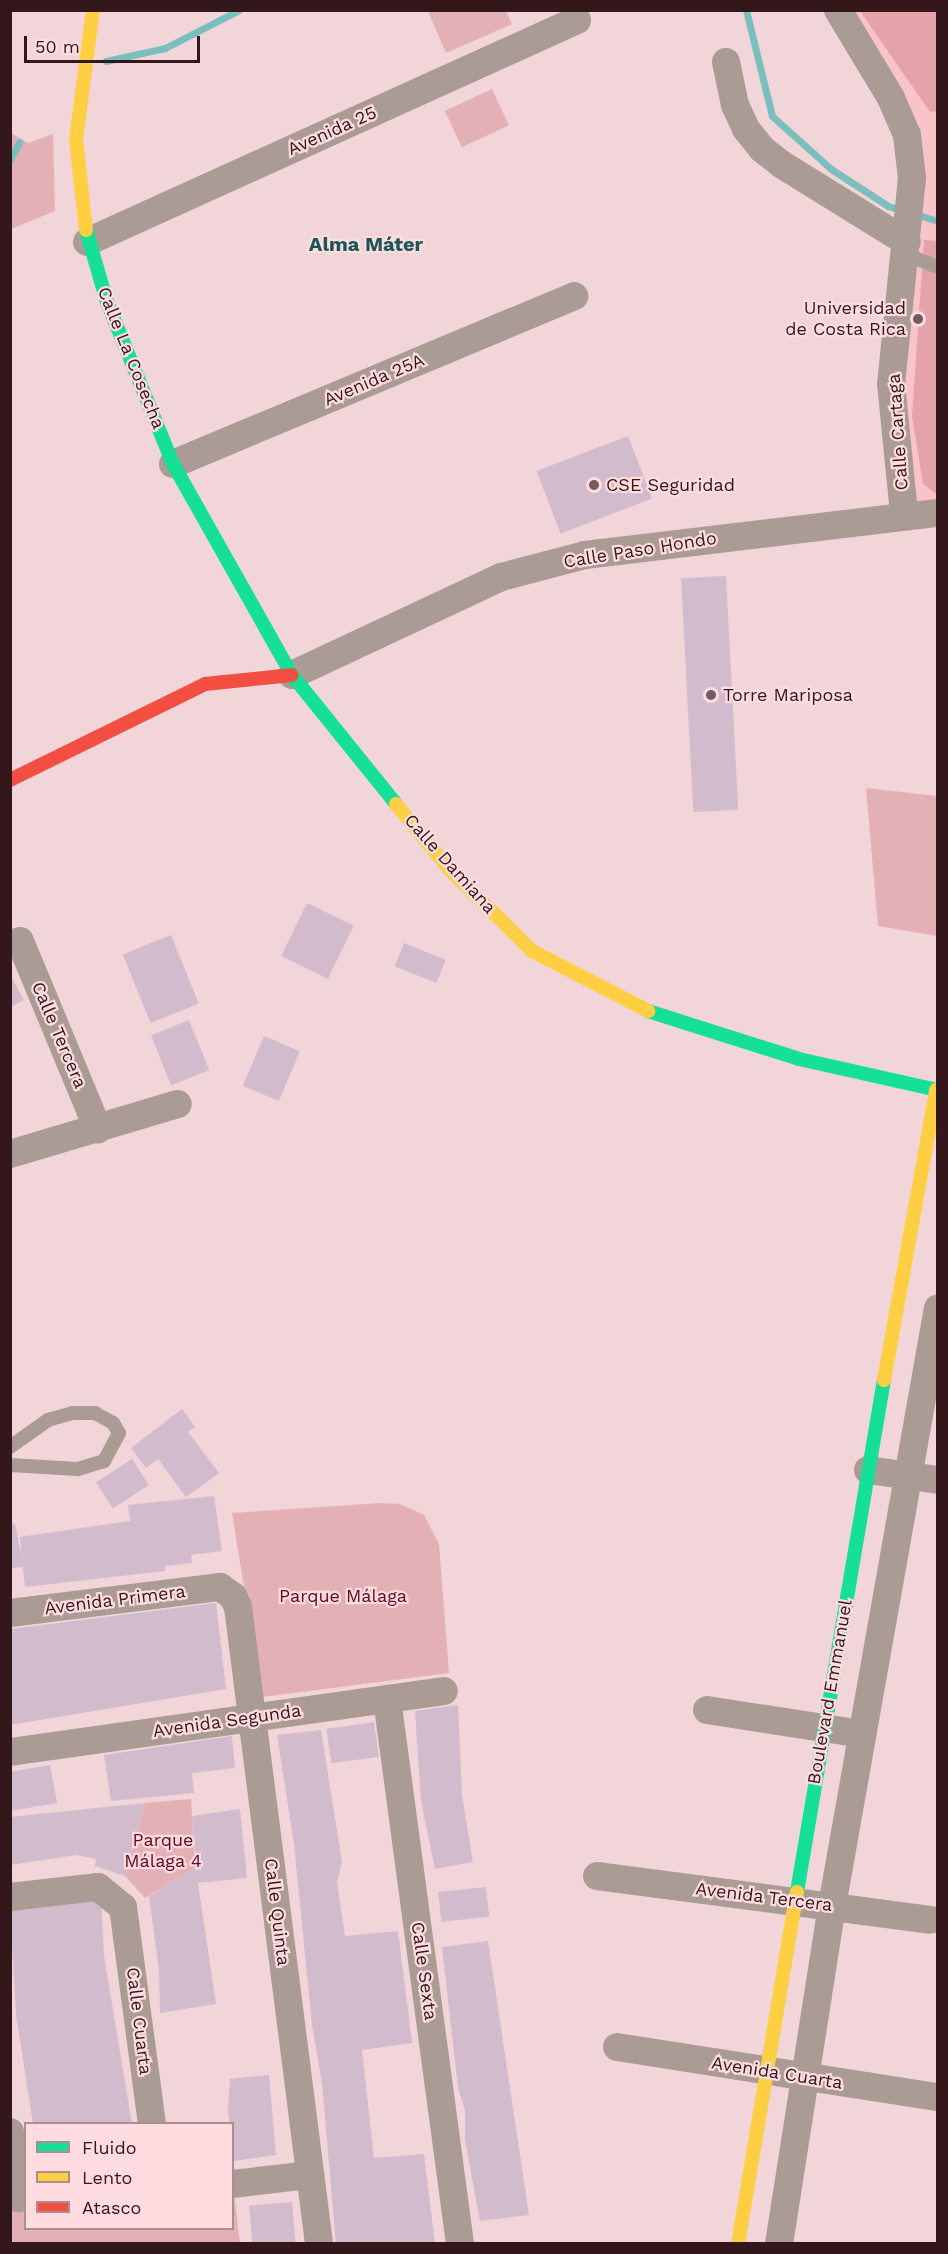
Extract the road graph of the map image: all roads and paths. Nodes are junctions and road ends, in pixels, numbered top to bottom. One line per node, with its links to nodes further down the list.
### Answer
1 (93, 10): 5 (street, Calle La Cosecha)
2 (838, 10): 6 (street, Calle Cartaga)
3 (578, 20): 5 (street, Avenida 25)
4 (726, 62): 6 (street)
5 (87, 242): 9 (street, Calle La Cosecha)
6 (906, 248): 7 (lane); 11 (street, Calle Cartaga)
7 (938, 267)
8 (574, 296): 9 (street, Avenida 25A)
9 (174, 464): 12 (street, Calle La Cosecha)
10 (938, 513): 11 (street, Calle Paso Hondo)
11 (904, 514): 12 (street, Calle Paso Hondo)
12 (292, 675): 13 (street); 15 (street, Calle Damiana)
13 (10, 780)
14 (20, 941): 17 (street, Calle Tercera)
15 (937, 1090): 22 (street, Boulevard Emmanuel)
16 (178, 1104): 17 (street)
17 (98, 1129): 18 (street)
18 (10, 1154)
19 (938, 1308): 23 (street)
20 (10, 1447): 21 (lane)
21 (10, 1465)
22 (867, 1470): 23 (street); 31 (street, Boulevard Emmanuel)
23 (907, 1476): 24 (street); 32 (street)
24 (938, 1480)
25 (220, 1587): 26 (street, Avenida Primera); 30 (street, Calle Quinta)
26 (10, 1613)
27 (444, 1690): 28 (street, Avenida Segunda)
28 (387, 1699): 30 (street, Avenida Segunda); 49 (street, Calle Sexta)
29 (707, 1710): 31 (street)
30 (252, 1718): 33 (street, Avenida Segunda); 45 (street, Calle Quinta)
31 (824, 1728): 32 (street); 36 (street, Boulevard Emmanuel)
32 (862, 1734): 37 (street)
33 (10, 1752)
34 (597, 1876): 36 (street, Avenida Tercera)
35 (10, 1897): 43 (street, Calle Cuarta)
36 (794, 1901): 37 (street, Avenida Tercera); 40 (street, Boulevard Emmanuel)
37 (832, 1906): 38 (street, Avenida Tercera); 41 (street)
38 (930, 1920)
39 (617, 2047): 40 (street, Avenida Cuarta)
40 (766, 2071): 41 (street, Avenida Cuarta); 50 (street, Boulevard Emmanuel)
41 (805, 2077): 42 (street, Avenida Cuarta); 51 (street)
42 (938, 2097)
43 (152, 2122)
44 (10, 2132): 47 (street)
45 (310, 2175): 46 (street); 48 (street, Calle Quinta)
46 (234, 2184)
47 (18, 2198)
48 (320, 2244)
49 (460, 2244)
50 (738, 2244)
51 (779, 2244)

